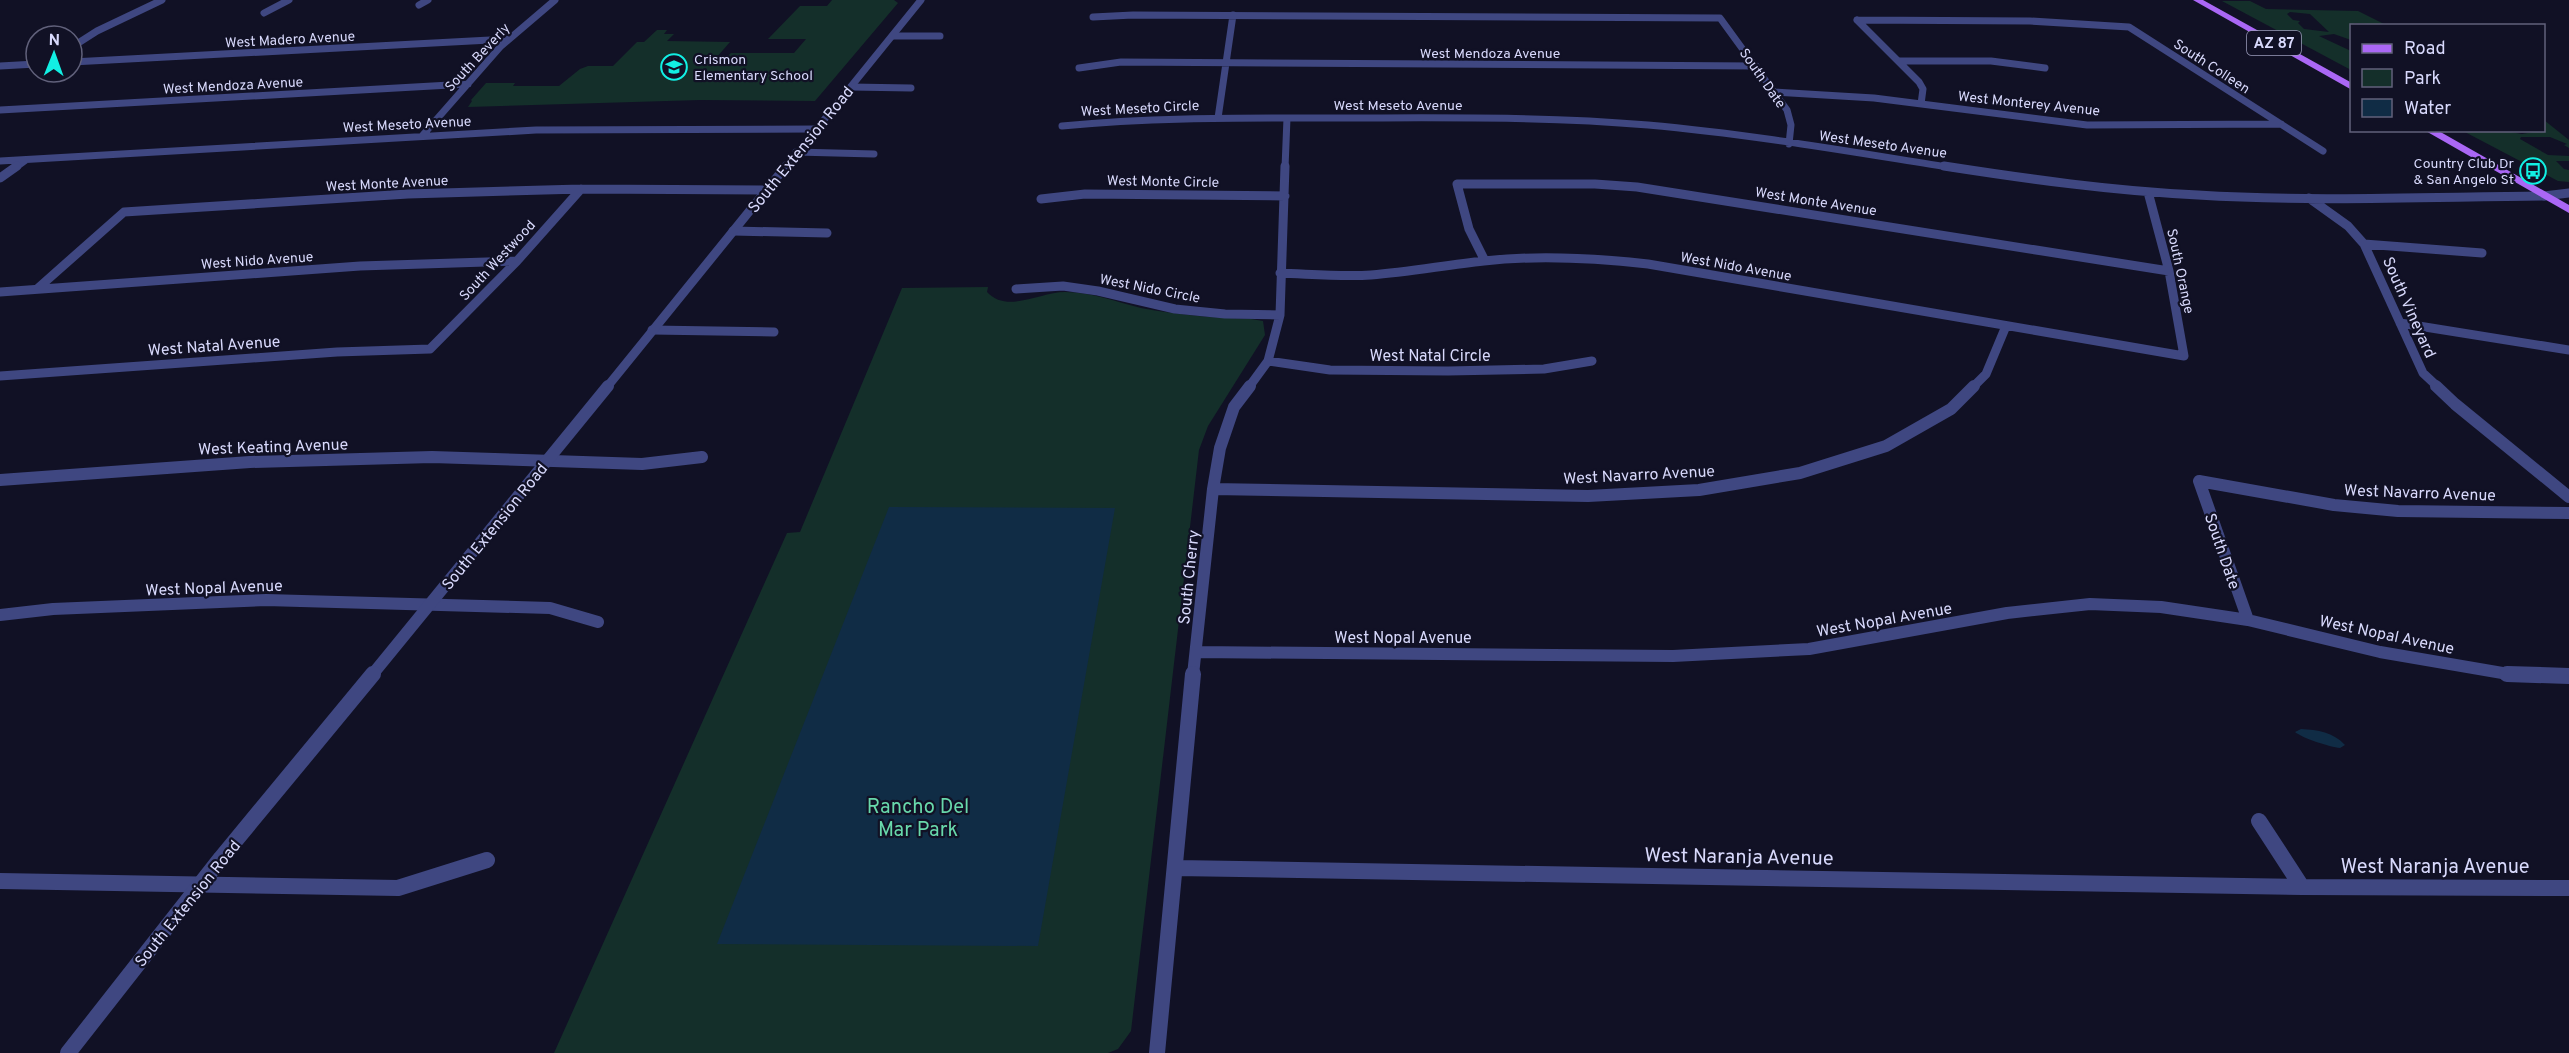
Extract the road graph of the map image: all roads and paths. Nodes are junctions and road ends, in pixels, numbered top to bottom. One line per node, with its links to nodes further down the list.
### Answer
1 (162, 0): 14 (street)
2 (290, 0): 8 (street)
3 (428, 0): 7 (street)
4 (555, 0): 13 (street, South Beverly)
5 (921, 0): 11 (street, South Extension Road)
6 (2197, 0): 24 (main road, AZ 87)
7 (419, 5)
8 (264, 13)
9 (1233, 15): 10 (street); 17 (street); 20 (street, South Date)
10 (1093, 17)
11 (893, 36): 12 (street); 25 (street, South Extension Road)
12 (940, 36)
13 (509, 39): 15 (street, West Madero Avenue); 23 (street, South Beverly)
14 (84, 40)
15 (84, 61)
16 (1900, 61): 22 (street); 28 (street); 32 (street, South Colleen)
17 (1225, 63): 20 (street, West Mendoza Avenue); 21 (street, West Mendoza Avenue); 30 (street)
18 (24, 65): 19 (street)
19 (0, 66)
20 (1755, 66): 27 (street, South Date)
21 (1079, 68)
22 (2045, 68)
23 (468, 84): 29 (street, West Mendoza Avenue); 36 (street, South Beverly)
24 (2350, 86)
25 (851, 87): 26 (street); 34 (street, South Extension Road)
26 (911, 88)
27 (1774, 92): 28 (street, West Monterey Avenue); 37 (street, South Date)
28 (1921, 104): 32 (street, West Monterey Avenue)
29 (0, 110)
30 (1218, 118): 31 (street, West Meseto Avenue); 33 (street, West Meseto Circle)
31 (1287, 118): 37 (street, West Meseto Avenue); 48 (street, South Cherry)
32 (2281, 124): 38 (street, South Colleen)
33 (1062, 126)
34 (817, 129): 36 (street, West Meseto Avenue); 39 (street, South Extension Road)
35 (2432, 132): 49 (main road)
36 (422, 136): 41 (street, West Meseto Avenue)
37 (1789, 144): 46 (street, West Meseto Avenue)
38 (2323, 151)
39 (796, 152): 40 (street); 45 (street, South Extension Road)
40 (874, 154)
41 (27, 159): 42 (street, West Meseto Avenue); 43 (street)
42 (0, 161)
43 (0, 178)
44 (581, 189): 45 (street, West Monte Avenue); 58 (street, South Westwood); 62 (street, West Monte Avenue)
45 (767, 190): 54 (street, South Extension Road)
46 (2148, 192): 50 (street, West Meseto Avenue); 60 (street, South Orange)
47 (2569, 193): 49 (street)
48 (1285, 196): 52 (street, West Monte Circle); 61 (street, South Cherry)
49 (2544, 196): 50 (street, West Meseto Avenue); 51 (street); 53 (main road)
50 (2309, 198): 56 (street, South Vineyard)
51 (2569, 199)
52 (1041, 200)
53 (2569, 210)
54 (733, 231): 55 (street); 68 (street, South Extension Road)
55 (827, 233)
56 (2364, 244): 57 (street); 66 (street, South Vineyard)
57 (2482, 253)
58 (517, 261): 62 (street, West Nido Avenue); 70 (street, South Westwood)
59 (1485, 261): 60 (street, West Monte Avenue); 61 (street, West Nido Avenue); 67 (street, West Nido Avenue)
60 (2169, 271): 72 (street, South Orange)
61 (1280, 273): 65 (street, South Cherry)
62 (37, 289): 64 (street, West Nido Avenue)
63 (1016, 290): 65 (street, West Nido Circle)
64 (0, 292)
65 (1280, 315): 73 (street, South Cherry)
66 (2400, 323): 71 (street); 81 (street, South Vineyard)
67 (2006, 326): 72 (street, West Nido Avenue); 80 (street, West Navarro Avenue)
68 (652, 330): 69 (street); 77 (street, South Extension Road)
69 (774, 332)
70 (430, 349): 75 (street, West Natal Avenue)
71 (2569, 350)
72 (2184, 356)
73 (1268, 361): 74 (street, West Natal Circle); 80 (street, South Cherry)
74 (1592, 361)
75 (0, 376)
76 (702, 457): 77 (street, West Keating Avenue)
77 (548, 460): 78 (street, West Keating Avenue); 83 (street, South Extension Road)
78 (0, 480)
79 (2199, 481): 82 (street, West Navarro Avenue); 85 (street, South Date)
80 (1213, 489): 87 (street, South Cherry)
81 (2569, 497)
82 (2569, 513)
83 (430, 604): 84 (street, West Nopal Avenue); 86 (street, West Nopal Avenue); 93 (street, South Extension Road)
84 (0, 615)
85 (2248, 620): 87 (street, West Nopal Avenue); 88 (street, West Nopal Avenue)
86 (598, 622)
87 (1197, 652): 91 (street, South Cherry)
88 (2569, 676)
89 (2259, 821): 94 (street)
90 (487, 860): 93 (street)
91 (1176, 868): 94 (street, West Naranja Avenue); 97 (street, South Cherry)
92 (0, 881): 93 (street)
93 (200, 885): 96 (street, South Extension Road)
94 (2302, 887): 95 (street, West Naranja Avenue)
95 (2566, 891)
96 (68, 1053)
97 (1157, 1053)

